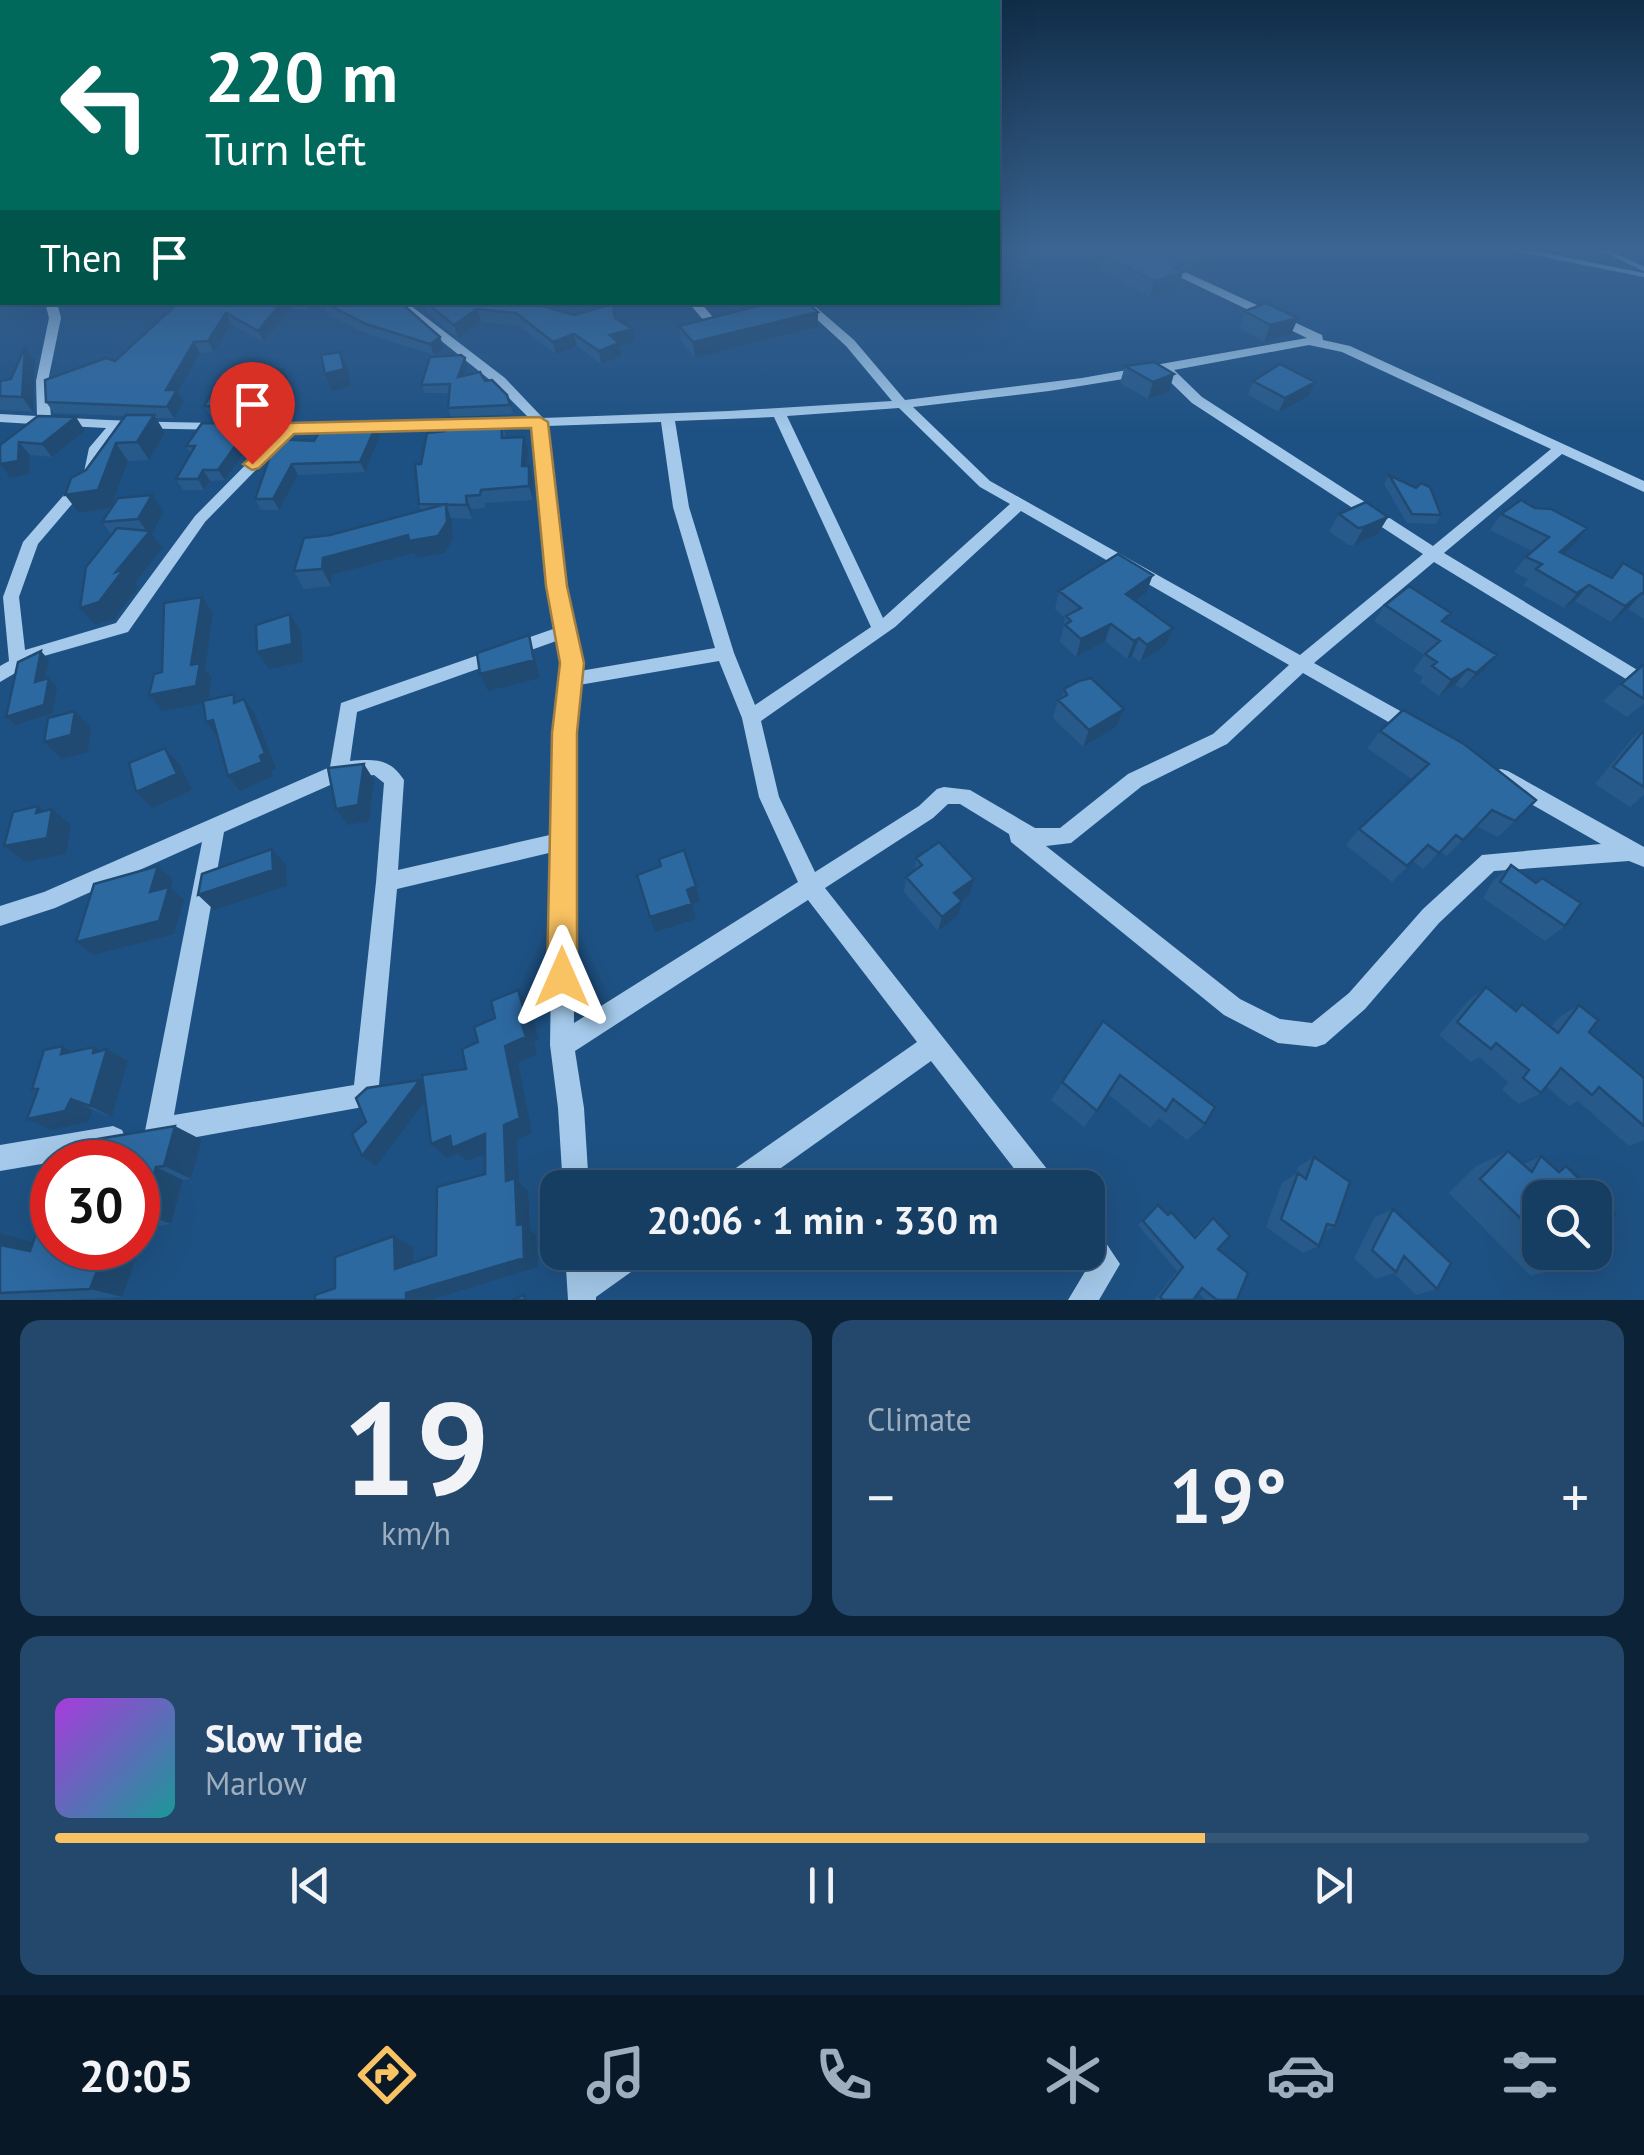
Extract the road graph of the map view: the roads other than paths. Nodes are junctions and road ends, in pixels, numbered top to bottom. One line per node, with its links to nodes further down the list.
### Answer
1 (53, 309): 13 (street)
2 (407, 309): 14 (street)
3 (699, 309): 6 (street)
4 (808, 309): 9 (street)
5 (1255, 309): 7 (street)
6 (748, 316)
7 (1332, 344): 8 (street); 18 (street)
8 (1165, 369): 9 (street); 21 (street)
9 (901, 404): 10 (street); 20 (street)
10 (779, 413): 12 (street); 22 (street)
11 (0, 418): 13 (street)
12 (668, 420): 14 (street); 24 (street)
13 (44, 421): 15 (street); 17 (street)
14 (540, 422): 16 (street); 23 (street)
15 (116, 426): 16 (street); 25 (street)
16 (289, 428): 25 (street)
17 (30, 433)
18 (1562, 447): 19 (street); 21 (street)
19 (1644, 487)
20 (1018, 505): 22 (street); 26 (street)
21 (1432, 553): 26 (street); 29 (street)
22 (880, 629): 30 (street)
23 (568, 630): 28 (street); 33 (street)
24 (725, 652): 28 (street); 30 (street)
25 (18, 662): 27 (street)
26 (1301, 664): 31 (street); 34 (street)
27 (0, 675)
28 (570, 680): 36 (street)
29 (1644, 683)
30 (751, 718): 39 (street)
31 (1434, 739)
32 (1483, 767): 37 (street)
33 (339, 772): 35 (street); 38 (street)
34 (998, 820): 37 (street); 39 (street)
35 (215, 828): 40 (street); 43 (street)
36 (562, 841): 38 (street); 42 (street)
37 (1638, 854)
38 (387, 882): 43 (street)
39 (811, 887): 41 (street); 42 (street)
40 (0, 916)
41 (934, 1045): 46 (street); 47 (street)
42 (562, 1046): 45 (street)
43 (158, 1131): 44 (street)
44 (0, 1158)
45 (574, 1170)
46 (755, 1170)
47 (1032, 1170)
48 (581, 1270): 51 (street)
49 (613, 1270): 51 (street)
50 (1102, 1270): 52 (street)
51 (582, 1295)
52 (1082, 1300)

